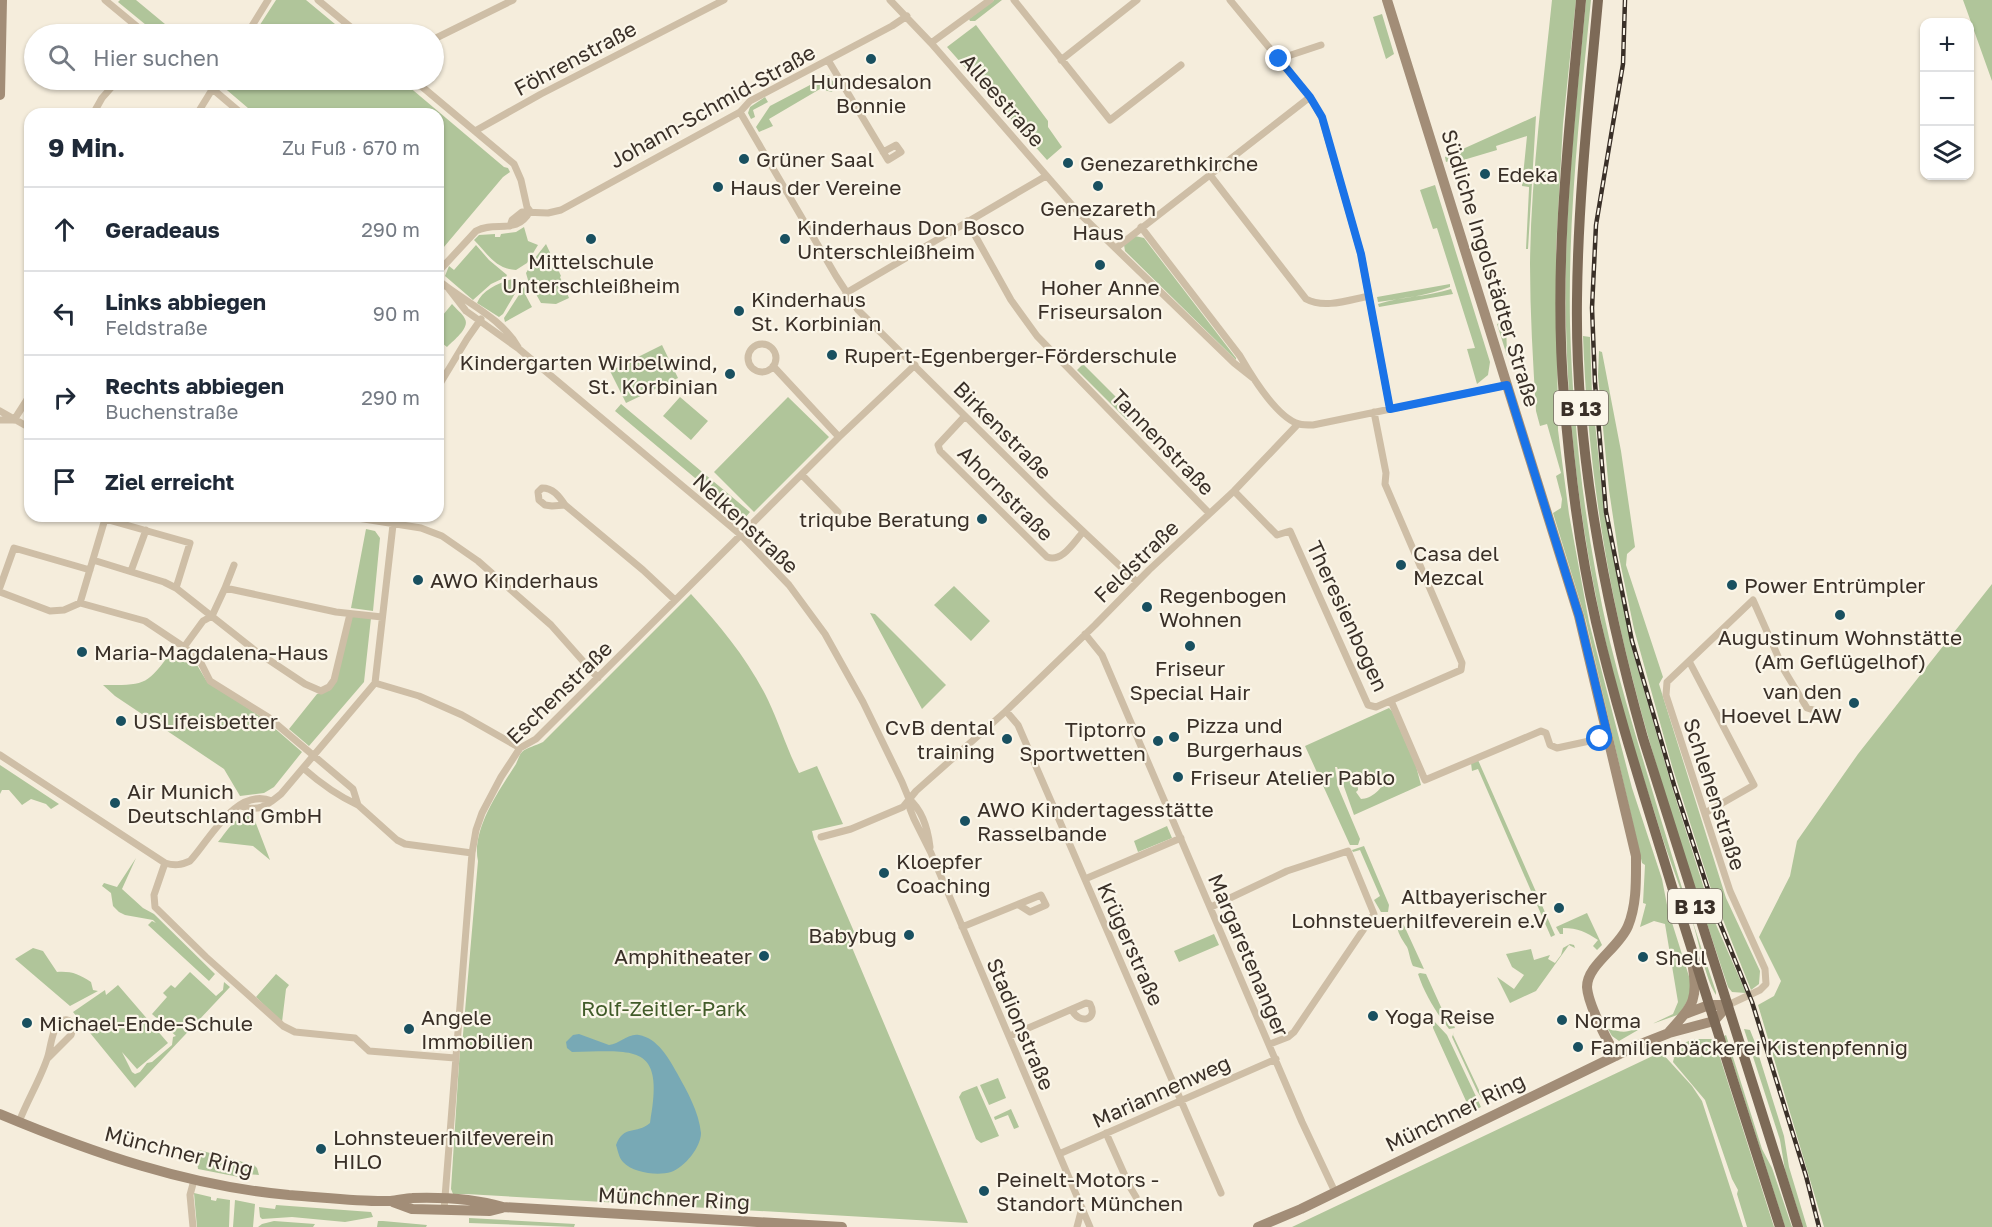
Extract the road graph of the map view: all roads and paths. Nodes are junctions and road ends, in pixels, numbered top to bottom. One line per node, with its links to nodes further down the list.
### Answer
1 (2, 0): 22 (main road)
2 (105, 0): 16 (street)
3 (268, 0): 17 (street)
4 (318, 0): 18 (street)
5 (513, 0): 19 (street)
6 (724, 0): 37 (street, Föhrenstraße)
7 (890, 0): 15 (street, Alleestraße)
8 (990, 0): 20 (street)
9 (1014, 0): 25 (street)
10 (1137, 0): 25 (street)
11 (1230, 0): 23 (street)
12 (1387, 0): 57 (main road, Südliche Ingolstädter Straße)
13 (1581, 0): 118 (main road, B 13)
14 (1598, 0): 120 (main road, B 13)
15 (907, 16): 20 (street, Alleestraße); 24 (street, Johann-Schmid-Straße)
16 (134, 24)
17 (253, 24)
18 (348, 24)
19 (444, 34)
20 (931, 43): 40 (street, Alleestraße)
21 (1321, 45): 23 (street)
22 (1, 51): 31 (main road)
23 (1279, 59): 32 (street)
24 (828, 60): 36 (street, Johann-Schmid-Straße); 38 (street)
25 (1061, 60): 26 (street)
26 (1181, 65)
27 (109, 90): 33 (street)
28 (212, 90): 34 (street)
29 (215, 90): 35 (street)
30 (426, 90): 37 (street)
31 (0, 95)
32 (1310, 97): 39 (street); 49 (street)
33 (96, 108)
34 (201, 108)
35 (235, 108)
36 (740, 112): 41 (street, Johann-Schmid-Straße); 48 (street, Birkenstraße)
37 (475, 131): 41 (street)
38 (883, 152)
39 (1210, 175): 43 (street); 49 (street)
40 (1046, 176): 42 (street); 44 (street, Alleestraße)
41 (530, 211): 45 (street)
42 (967, 221): 48 (street); 72 (street, Tannenstraße)
43 (1142, 227): 44 (street); 56 (street, Alleestraße)
44 (1116, 248): 56 (street, Alleestraße)
45 (444, 266)
46 (444, 285): 47 (street, Nelkenstraße)
47 (449, 289): 50 (street, Nelkenstraße); 51 (street, Nelkenstraße)
48 (846, 292): 54 (street, Birkenstraße)
49 (1369, 296): 59 (street)
50 (485, 314): 51 (street); 52 (street, Nelkenstraße)
51 (480, 321): 52 (street, Nelkenstraße); 55 (street)
52 (519, 349): 79 (street, Nelkenstraße)
53 (773, 366): 53 (street); 67 (street)
54 (915, 366): 62 (street, Birkenstraße); 67 (street, Eschenstraße)
55 (444, 377)
56 (1253, 378): 65 (street, Alleestraße)
57 (1507, 385): 59 (street); 102 (main road, Südliche Ingolstädter Straße)
58 (24, 404): 64 (street)
59 (1390, 409): 61 (street)
60 (0, 411): 64 (street)
61 (1374, 412): 65 (street); 99 (street, Theresienbogen)
62 (965, 416): 78 (street, Birkenstraße); 78 (street, Ahornstraße)
63 (0, 420): 64 (street)
64 (14, 420): 66 (street)
65 (1298, 424): 69 (street, Feldstraße)
66 (24, 425)
67 (839, 437): 68 (street, Eschenstraße)
68 (802, 475): 71 (street); 79 (street, Eschenstraße)
69 (1234, 490): 72 (street, Feldstraße); 99 (street, Theresienbogen)
70 (565, 505): 89 (street)
71 (838, 512)
72 (1209, 513): 84 (street, Feldstraße)
73 (104, 522): 80 (street)
74 (115, 522): 77 (street)
75 (393, 522): 93 (street)
76 (400, 522): 97 (street)
77 (146, 531): 83 (street); 86 (street)
78 (1083, 532): 84 (street, Birkenstraße)
79 (741, 536): 89 (street, Eschenstraße); 107 (street, Nelkenstraße)
80 (93, 560): 82 (street); 83 (street)
81 (234, 565): 87 (street)
82 (90, 570): 85 (street); 90 (street)
83 (131, 571): 86 (street)
84 (1137, 582): 94 (street, Feldstraße)
85 (0, 587)
86 (176, 588): 92 (street)
87 (225, 588): 91 (street); 92 (street)
88 (0, 592): 90 (street)
89 (675, 600): 97 (street, Eschenstraße)
90 (80, 603): 95 (street)
91 (350, 614): 92 (street); 93 (street)
92 (212, 616): 95 (street)
93 (382, 617): 98 (street)
94 (1085, 634): 100 (street, Feldstraße); 111 (street, Margaretenanger)
95 (184, 647): 105 (street)
96 (1689, 661): 101 (street, Schlehenstraße); 109 (street, Schlehenstraße); 109 (street)
97 (598, 678): 103 (street, Eschenstraße)
98 (375, 683): 103 (street); 105 (street)
99 (1391, 701): 102 (street)
100 (1006, 711): 107 (street, Feldstraße); 114 (street, Krügerstraße)
101 (1823, 713)
102 (1608, 737): 127 (main road, Südliche Ingolstädter Straße)
103 (520, 748): 112 (street, Eschenstraße)
104 (0, 755): 113 (street)
105 (313, 756): 106 (street); 108 (street)
106 (303, 768): 108 (street); 113 (street)
107 (909, 799): 110 (street, Feldstraße); 117 (street, Stadionstraße)
108 (358, 804): 112 (street)
109 (1705, 813): 120 (street, Schlehenstraße)
110 (821, 837)
111 (1181, 838): 114 (street); 116 (street, Margaretenanger)
112 (472, 853): 129 (street, Eschenstraße)
113 (165, 863): 129 (street)
114 (1085, 879): 131 (street, Krügerstraße)
115 (1018, 904): 117 (street)
116 (1211, 907): 126 (street, Margaretenanger); 126 (street)
117 (962, 927): 125 (street, Stadionstraße)
118 (1690, 944): 119 (main road, B 13); 122 (main road, Münchner Ring)
119 (1709, 1005): 120 (main road, Münchner Ring); 122 (main road, Münchner Ring); 123 (main road, B 13)
120 (1728, 1005): 123 (main road); 148 (main road, B 13)
121 (1072, 1010): 125 (street)
122 (1685, 1014): 124 (main road, Münchner Ring)
123 (1714, 1021): 124 (main road, Münchner Ring); 147 (main road, B 13)
124 (1669, 1033): 127 (main road, Münchner Ring)
125 (1010, 1036): 135 (street, Stadionstraße)
126 (1270, 1044): 130 (street, Margaretenanger)
127 (1616, 1056): 137 (main road, Münchner Ring)
128 (48, 1058): 128 (street); 133 (street)
129 (455, 1058): 140 (street, Eschenstraße)
130 (1276, 1059): 131 (street, Mariannenweg); 137 (street, Margaretenanger)
131 (1181, 1099): 134 (street, Mariannenweg); 138 (street, Krügerstraße)
132 (0, 1114): 133 (main road, Münchner Ring)
133 (19, 1122): 136 (main road, Münchner Ring)
134 (1106, 1133): 135 (street, Mariannenweg); 139 (street)
135 (1059, 1154): 141 (street, Stadionstraße)
136 (194, 1180): 140 (main road, Münchner Ring); 142 (street)
137 (1335, 1192): 146 (main road, Münchner Ring)
138 (1221, 1193)
139 (1136, 1197)
140 (445, 1205): 143 (main road, Münchner Ring)
141 (1082, 1208): 144 (street); 145 (street, Stadionstraße)
142 (193, 1227)
143 (842, 1227)
144 (1077, 1227)
145 (1090, 1227)
146 (1258, 1227)
147 (1780, 1227)
148 (1798, 1227)

